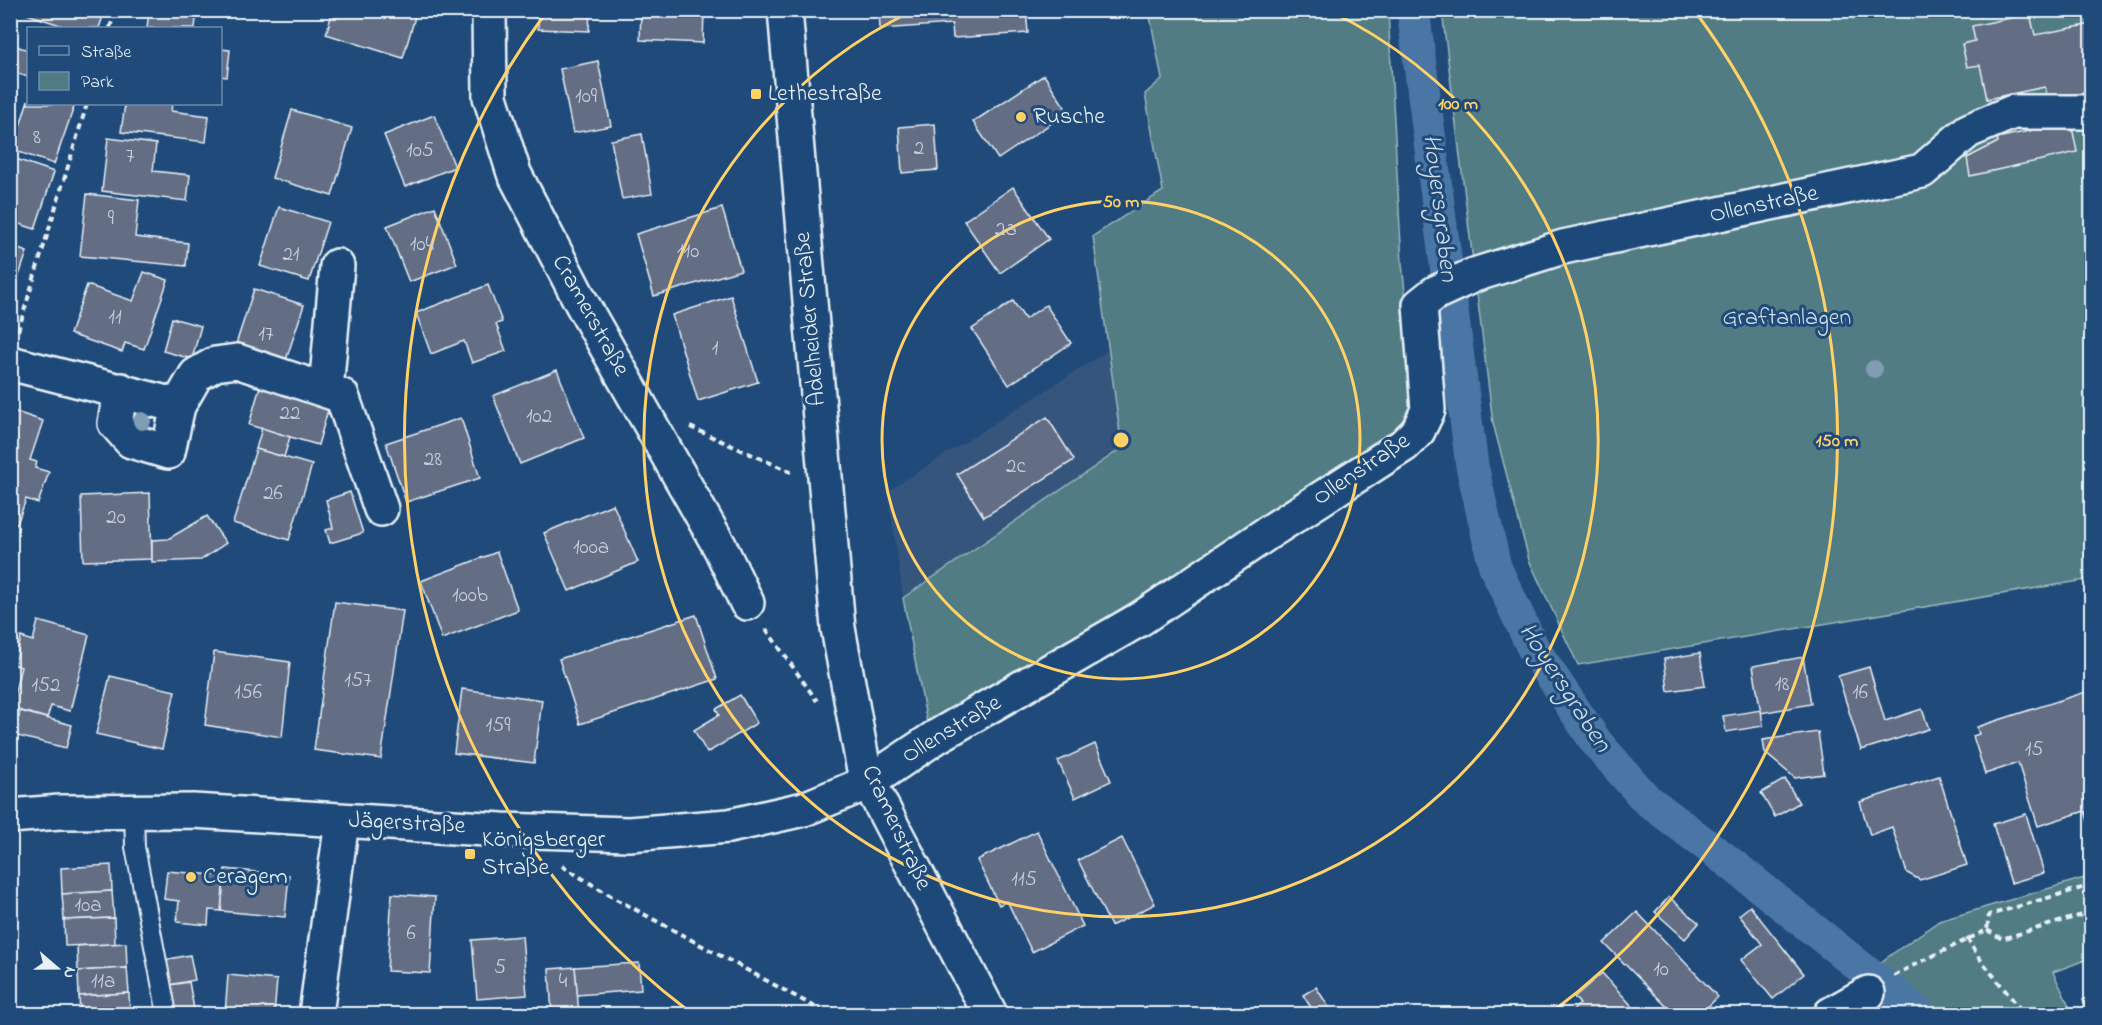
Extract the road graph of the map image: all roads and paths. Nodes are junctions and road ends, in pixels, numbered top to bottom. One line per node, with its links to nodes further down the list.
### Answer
1 (115, 10): 4 (path)
2 (489, 10): 15 (street, Cramerstraße)
3 (784, 10): 13 (street, Adelheider Straße)
4 (110, 27)
5 (87, 105): 8 (path)
6 (2091, 112): 18 (street, Ollenstraße)
7 (337, 266): 10 (street)
8 (14, 347): 9 (street)
9 (122, 390): 11 (street); 11 (street)
10 (326, 390): 11 (street); 14 (street)
11 (178, 406)
12 (688, 426): 13 (path)
13 (826, 488): 16 (street, Adelheider Straße)
14 (381, 509)
15 (747, 603): 17 (path)
16 (838, 628): 18 (street, Cramerstraße)
17 (823, 709)
18 (869, 782): 21 (street, Jägerstraße); 32 (street, Cramerstraße)
19 (134, 811): 20 (street, Jägerstraße); 21 (street, Jägerstraße); 29 (lane)
20 (10, 816)
21 (342, 821): 30 (street)
22 (559, 864): 31 (path)
23 (2091, 885): 25 (path)
24 (2091, 912): 25 (path)
25 (1987, 930): 26 (path)
26 (1967, 938): 27 (path); 34 (path)
27 (1910, 967)
28 (1868, 993): 33 (street)
29 (167, 1014)
30 (316, 1014)
31 (828, 1014)
32 (990, 1014)
33 (1831, 1014)
34 (2024, 1014)

